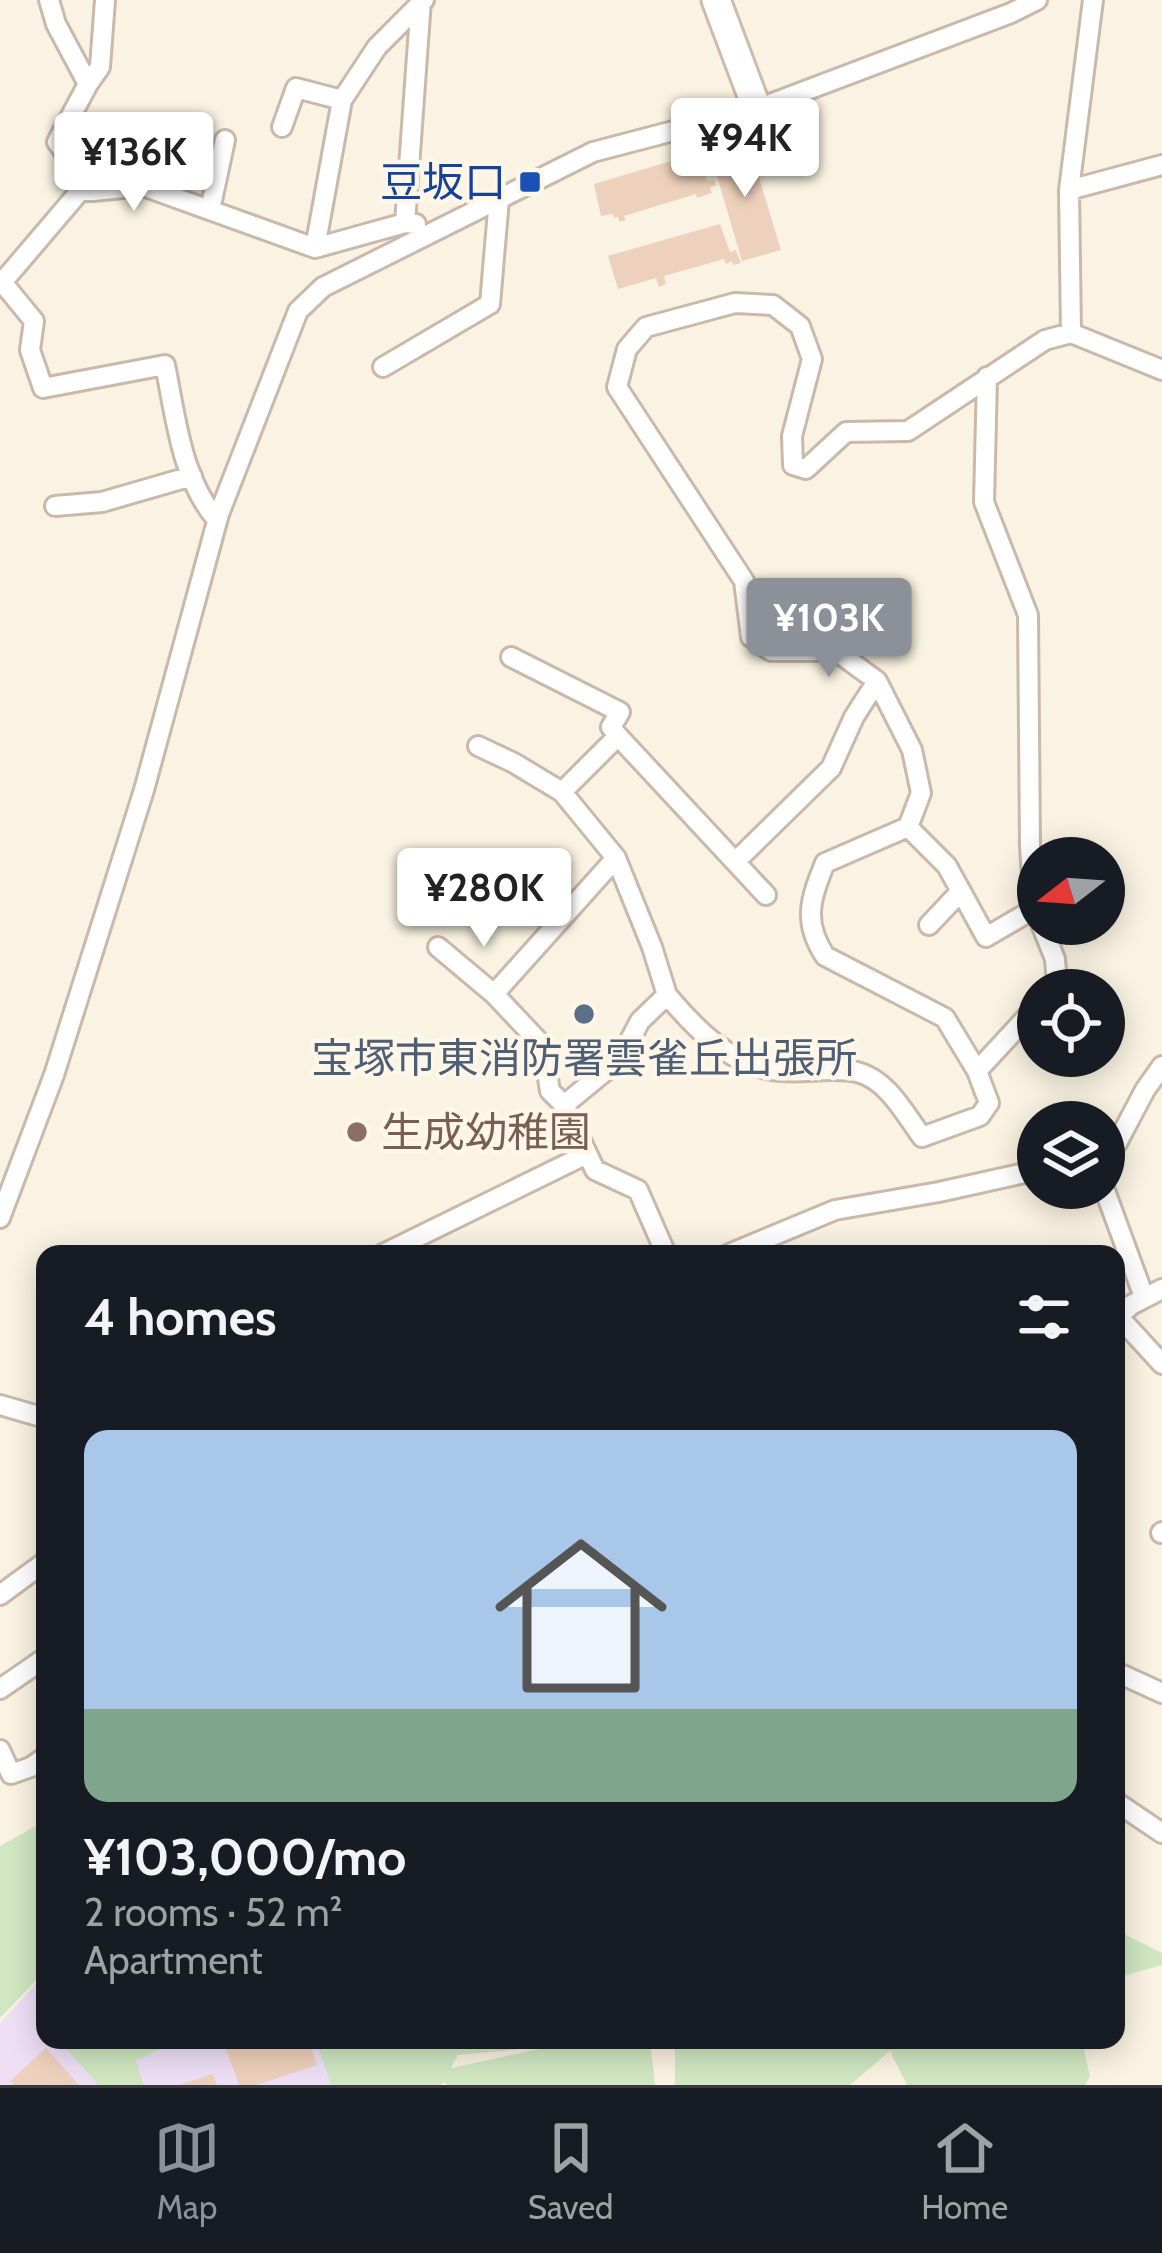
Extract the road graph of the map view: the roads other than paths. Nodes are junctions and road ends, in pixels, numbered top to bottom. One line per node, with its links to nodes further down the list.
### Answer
1 (49, 0): 8 (street)
2 (105, 0): 8 (street)
3 (716, 0): 10 (street)
4 (1037, 0): 7 (street)
5 (1093, 0): 14 (street)
6 (422, 1): 9 (street); 18 (street)
7 (1009, 6): 10 (street)
8 (88, 84): 15 (street)
9 (342, 100): 11 (street); 20 (street)
10 (757, 109): 16 (street)
11 (282, 127)
12 (225, 140): 17 (street)
13 (1162, 165): 14 (street)
14 (1069, 190): 22 (street)
15 (93, 191): 17 (street); 21 (street)
16 (499, 199): 19 (street); 23 (street)
17 (210, 210): 20 (street)
18 (405, 224): 19 (street); 20 (street)
19 (445, 226): 28 (street)
20 (315, 248)
21 (1, 283): 26 (street)
22 (1071, 333): 24 (street); 25 (street)
23 (383, 367)
24 (1162, 370)
25 (987, 377): 30 (street); 35 (street)
26 (192, 476): 27 (street); 28 (street)
27 (55, 506)
28 (217, 520): 53 (street)
29 (511, 657): 31 (street)
30 (877, 681): 34 (street); 37 (street)
31 (618, 736): 33 (street); 37 (street)
32 (478, 746): 33 (street)
33 (562, 792): 36 (street)
34 (908, 827): 38 (street); 47 (street)
35 (1030, 837)
36 (616, 858): 43 (street); 44 (street)
37 (736, 861): 39 (street)
38 (961, 891): 40 (street); 41 (street)
39 (766, 895)
40 (929, 925)
41 (1017, 925)
42 (438, 946): 43 (street)
43 (494, 994): 48 (street)
44 (667, 995): 47 (street); 48 (street)
45 (1017, 1028): 47 (street)
46 (1162, 1066): 49 (street)
47 (977, 1071)
48 (564, 1106): 50 (street)
49 (1125, 1127)
50 (587, 1154): 54 (street); 55 (street)
51 (1017, 1175): 56 (street)
52 (1114, 1209): 57 (street)
53 (0, 1218)
54 (401, 1245)
55 (662, 1245)
56 (751, 1245)
57 (1153, 1293): 58 (street)
58 (1125, 1313)
59 (1125, 1325): 60 (street)
60 (1162, 1364)
61 (0, 1405): 62 (street)
62 (36, 1415)
63 (36, 1569): 64 (street)
64 (0, 1595)
65 (36, 1664): 67 (street)
66 (1125, 1676): 68 (street)
67 (0, 1689)
68 (1162, 1693)
69 (0, 1750): 70 (street)
70 (36, 1763)
71 (1125, 1808): 72 (street)
72 (1162, 1833)

